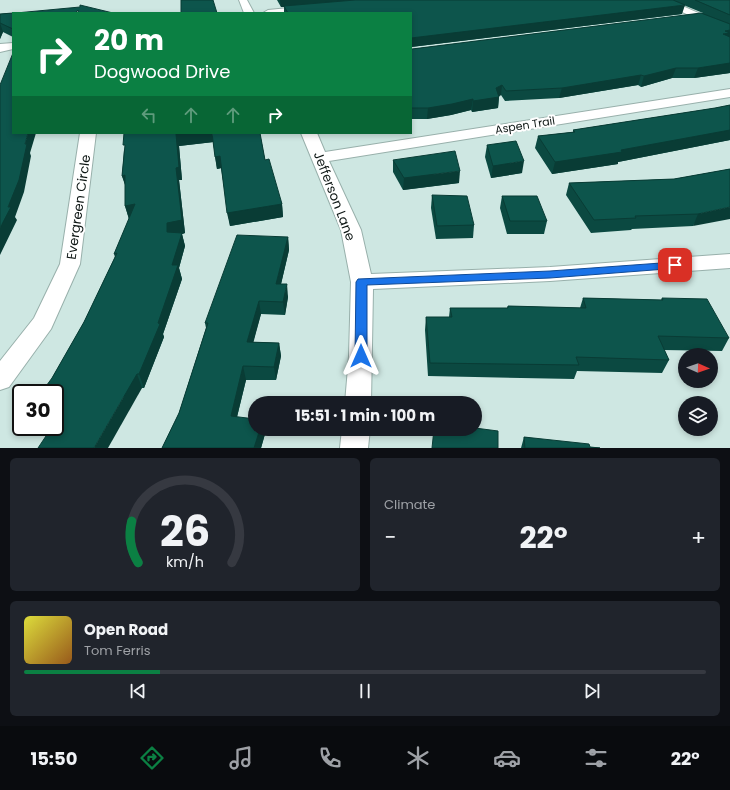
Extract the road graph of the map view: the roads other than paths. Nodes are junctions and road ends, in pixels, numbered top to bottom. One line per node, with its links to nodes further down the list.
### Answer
1 (660, 0): 6 (street)
2 (243, 1): 4 (street)
3 (321, 8): 5 (street)
4 (248, 12)
5 (279, 12)
6 (700, 18): 7 (street); 8 (street)
7 (676, 20)
8 (730, 31)
9 (12, 46): 10 (street)
10 (0, 48)
11 (730, 93): 14 (street, Aspen Trail)
12 (88, 134): 17 (street, Evergreen Circle)
13 (310, 134): 14 (street, Jefferson Lane)
14 (321, 157): 16 (street, Jefferson Lane)
15 (730, 261): 16 (street)
16 (362, 282): 18 (street, Jefferson Lane)
17 (0, 380)
18 (358, 396)
19 (355, 436): 20 (street)
20 (354, 448)

